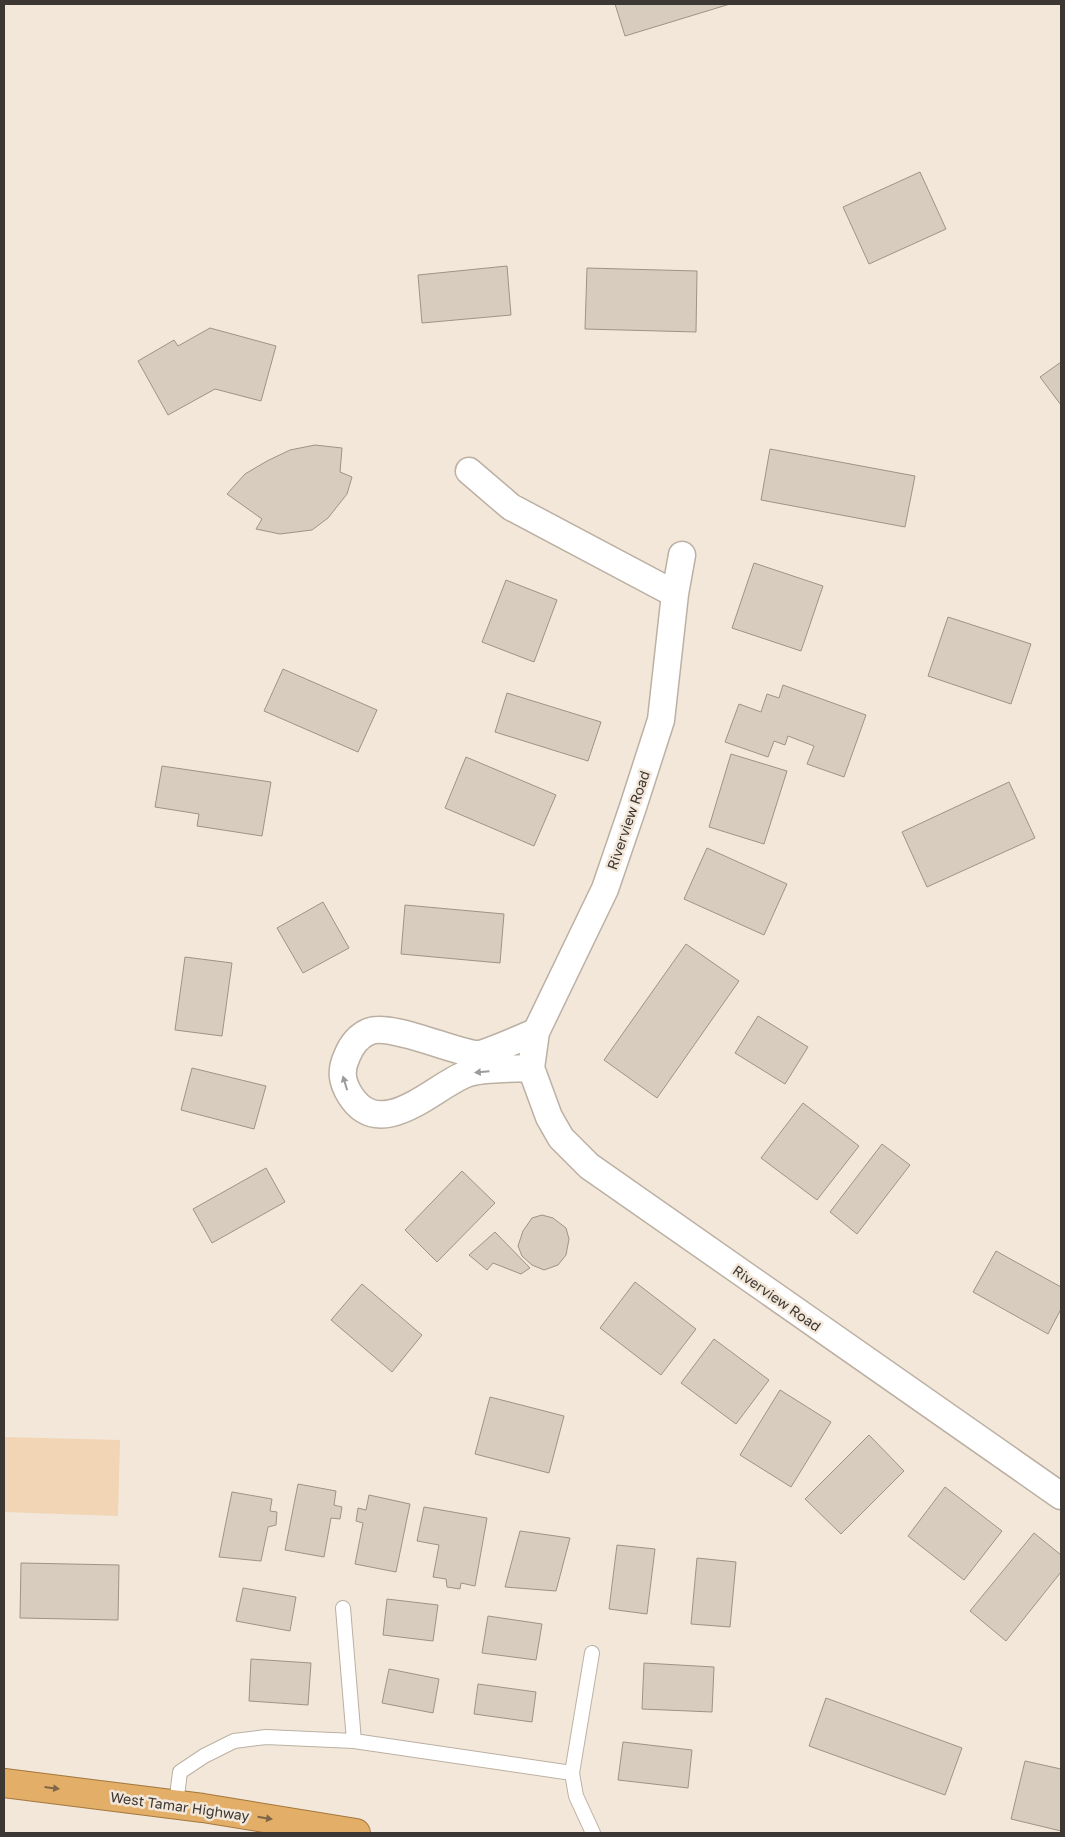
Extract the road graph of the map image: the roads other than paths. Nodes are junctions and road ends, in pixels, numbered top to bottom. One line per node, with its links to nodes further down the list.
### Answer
1 (469, 471): 3 (street)
2 (682, 555): 3 (street, Riverview Road)
3 (675, 594): 4 (street, Riverview Road)
4 (536, 1032): 5 (street, Riverview Road); 5 (street, one-way to 4)
5 (531, 1068): 6 (street, Riverview Road)
6 (1061, 1496)
7 (343, 1608): 9 (lane)
8 (592, 1653): 10 (lane)
9 (354, 1741): 10 (lane); 12 (lane)
10 (572, 1773): 14 (lane)
11 (4, 1783): 12 (highway, West Tamar Highway, one-way to 12)
12 (176, 1804): 13 (highway, West Tamar Highway, one-way to 13)
13 (356, 1833)
14 (593, 1833)

